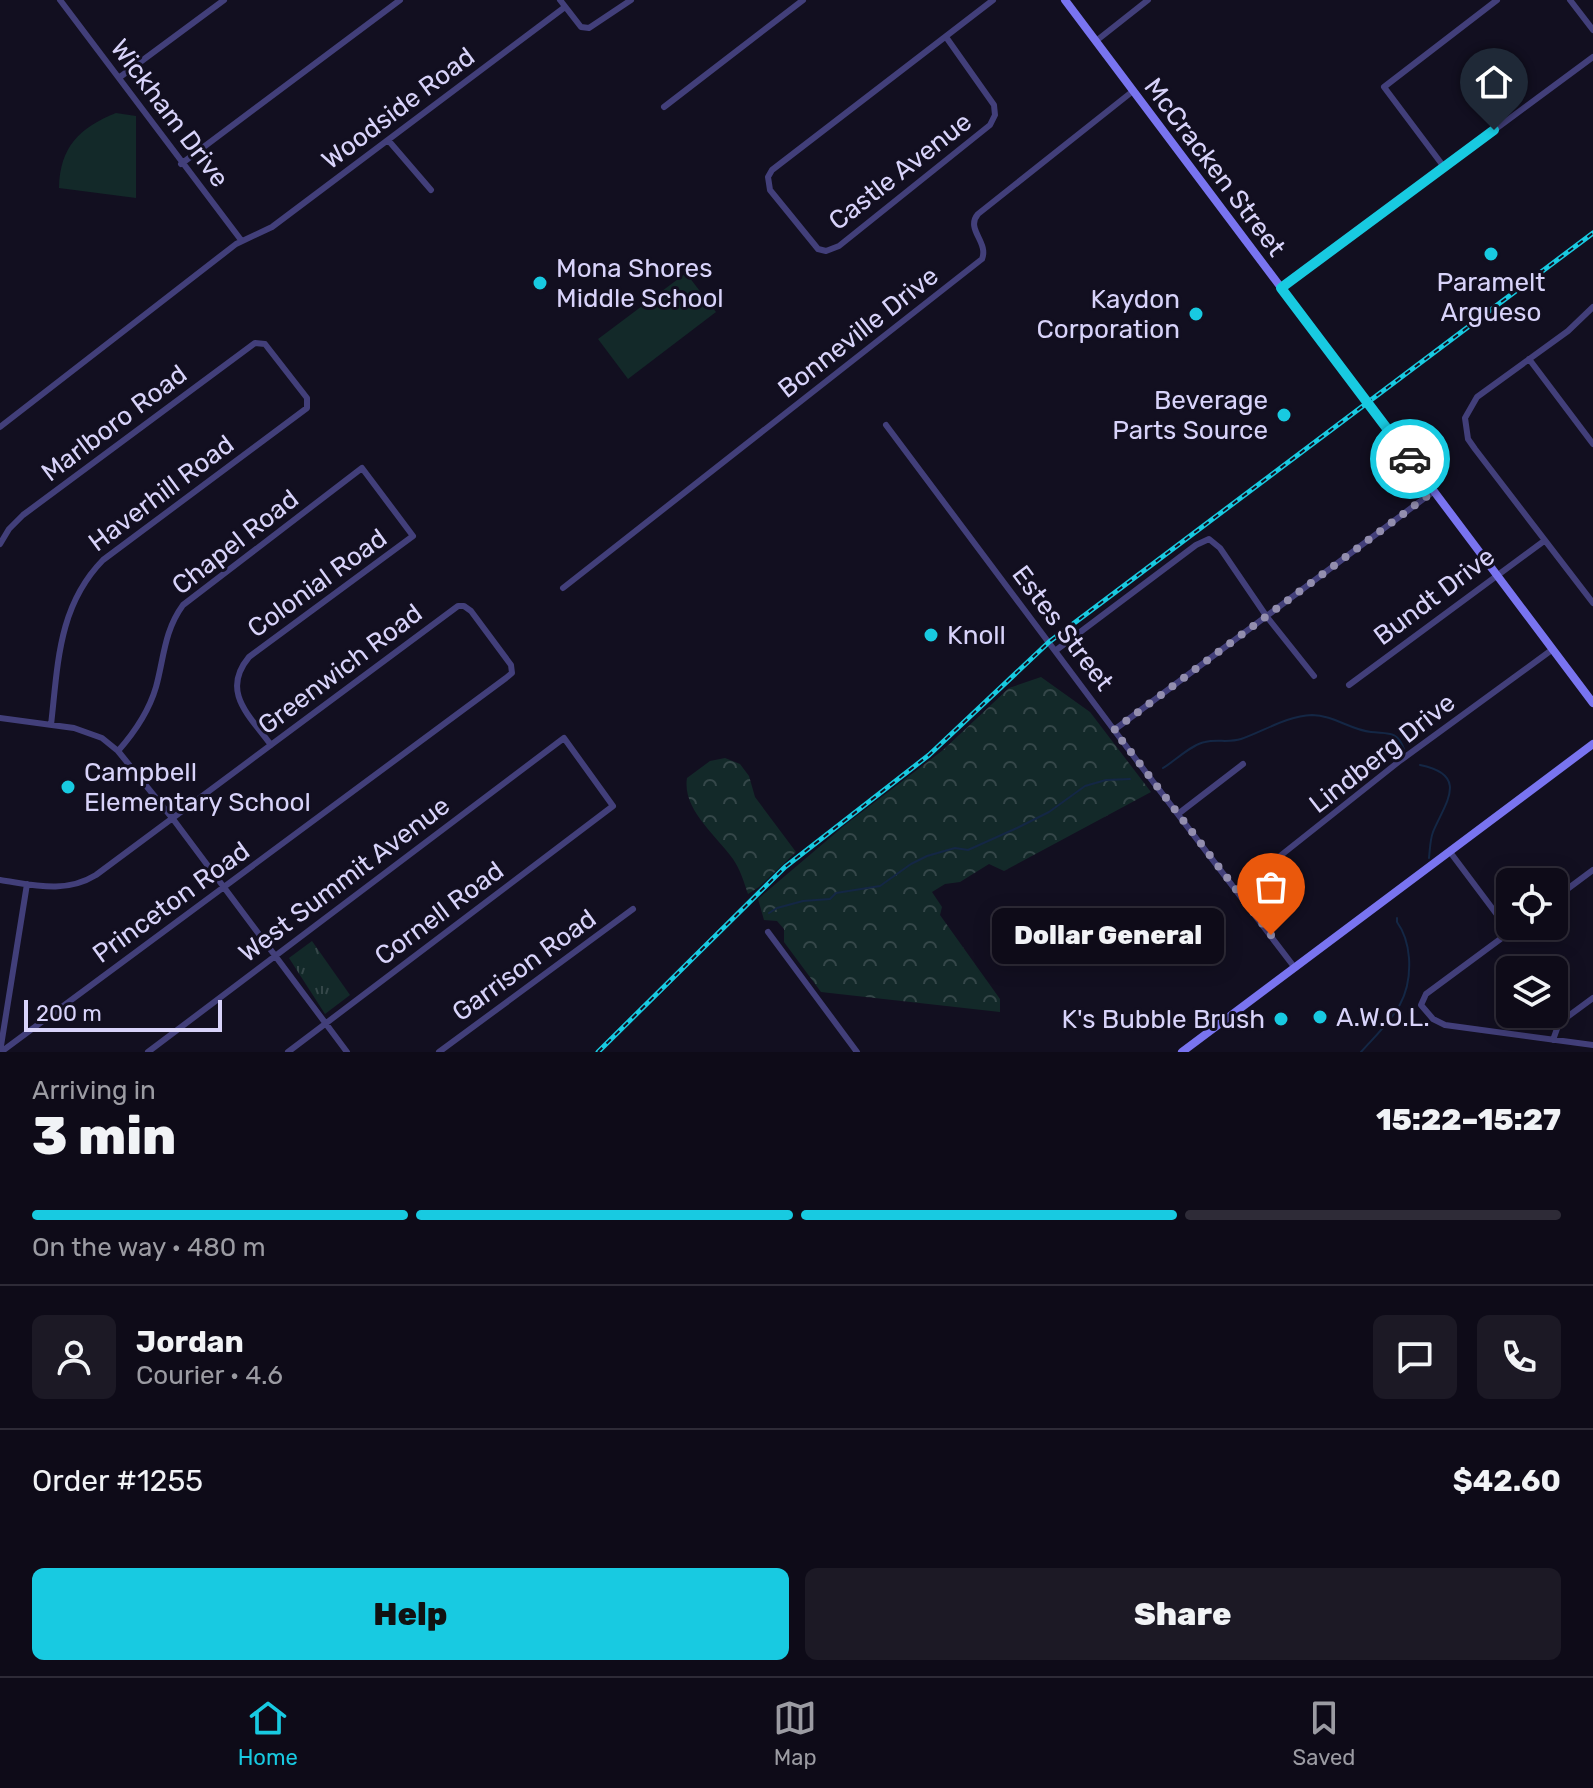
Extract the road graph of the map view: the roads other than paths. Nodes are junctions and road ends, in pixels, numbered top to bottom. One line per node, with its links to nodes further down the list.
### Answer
1 (60, 0): 17 (street, Wickham Drive)
2 (224, 0): 17 (street)
3 (400, 0): 21 (street)
4 (560, 0): 12 (street)
5 (631, 0): 12 (street)
6 (803, 0): 19 (street)
7 (993, 0): 14 (street)
8 (1065, 0): 15 (street, McCracken Street)
9 (1148, 0): 15 (street)
10 (1497, 0): 22 (street)
11 (1570, 0): 13 (street)
12 (565, 7): 20 (street, Woodside Road)
13 (1593, 30)
14 (946, 37): 14 (street, Castle Avenue)
15 (1096, 41): 18 (street, McCracken Street)
16 (1593, 57): 22 (street)
17 (120, 77): 21 (street, Wickham Drive)
18 (1133, 91): 25 (street, McCracken Street); 37 (street, Bonneville Drive)
19 (664, 107)
20 (388, 140): 23 (street); 24 (street, Woodside Road)
21 (181, 164): 24 (street, Wickham Drive)
22 (1444, 167): 25 (street)
23 (431, 190)
24 (241, 240): 30 (street)
25 (1281, 288): 33 (street, McCracken Street)
26 (1593, 307): 28 (street)
27 (259, 342): 35 (street, Marlboro Road); 47 (street, Haverhill Road)
28 (1529, 359): 31 (street); 34 (street)
29 (886, 425): 42 (street, Estes Street)
30 (0, 427)
31 (1593, 444)
32 (362, 468): 51 (street, Colonial Road); 52 (street, Chapel Road)
33 (1434, 491): 36 (street, McCracken Street); 40 (street)
34 (1544, 541): 36 (street, Bundt Drive); 38 (street)
35 (0, 544)
36 (1495, 575): 41 (street, McCracken Street); 44 (street, Bundt Drive)
37 (563, 588)
38 (1593, 603)
39 (456, 607): 51 (street, Greenwich Road); 60 (street, Princeton Road)
40 (1267, 617): 42 (street); 43 (street); 48 (street)
41 (1553, 649): 45 (street, McCracken Street); 62 (street, Lindberg Drive)
42 (1055, 651): 48 (street, Estes Street)
43 (1314, 676)
44 (1349, 685)
45 (1593, 703)
46 (0, 718): 47 (street)
47 (51, 725): 52 (street)
48 (1114, 730): 54 (street, Estes Street)
49 (564, 738): 67 (street, West Summit Avenue); 70 (street, Cornell Road)
50 (1593, 744): 56 (street)
51 (271, 745): 55 (street, Greenwich Road)
52 (118, 751): 55 (street)
53 (1243, 764): 54 (street)
54 (1178, 814): 62 (street, Estes Street)
55 (173, 819): 59 (street, Greenwich Road); 60 (street)
56 (1450, 852): 64 (street); 68 (street)
57 (1593, 870): 61 (street)
58 (0, 880): 59 (street, Greenwich Road)
59 (27, 884): 73 (street)
60 (224, 888): 67 (street); 73 (street, Princeton Road)
61 (1568, 889)
62 (1236, 891): 68 (street, Estes Street)
63 (633, 909): 77 (street, Garrison Road)
64 (1496, 913)
65 (768, 932): 78 (street)
66 (1499, 940): 71 (street)
67 (276, 957): 70 (street); 74 (street, West Summit Avenue)
68 (1295, 968): 79 (street)
69 (1593, 998): 71 (street)
70 (326, 1024): 75 (street, Cornell Road); 76 (street)
71 (1553, 1040): 72 (street)
72 (1593, 1045)
73 (1, 1052)
74 (148, 1052)
75 (288, 1052)
76 (347, 1052)
77 (439, 1052)
78 (857, 1052)
79 (1182, 1052)

